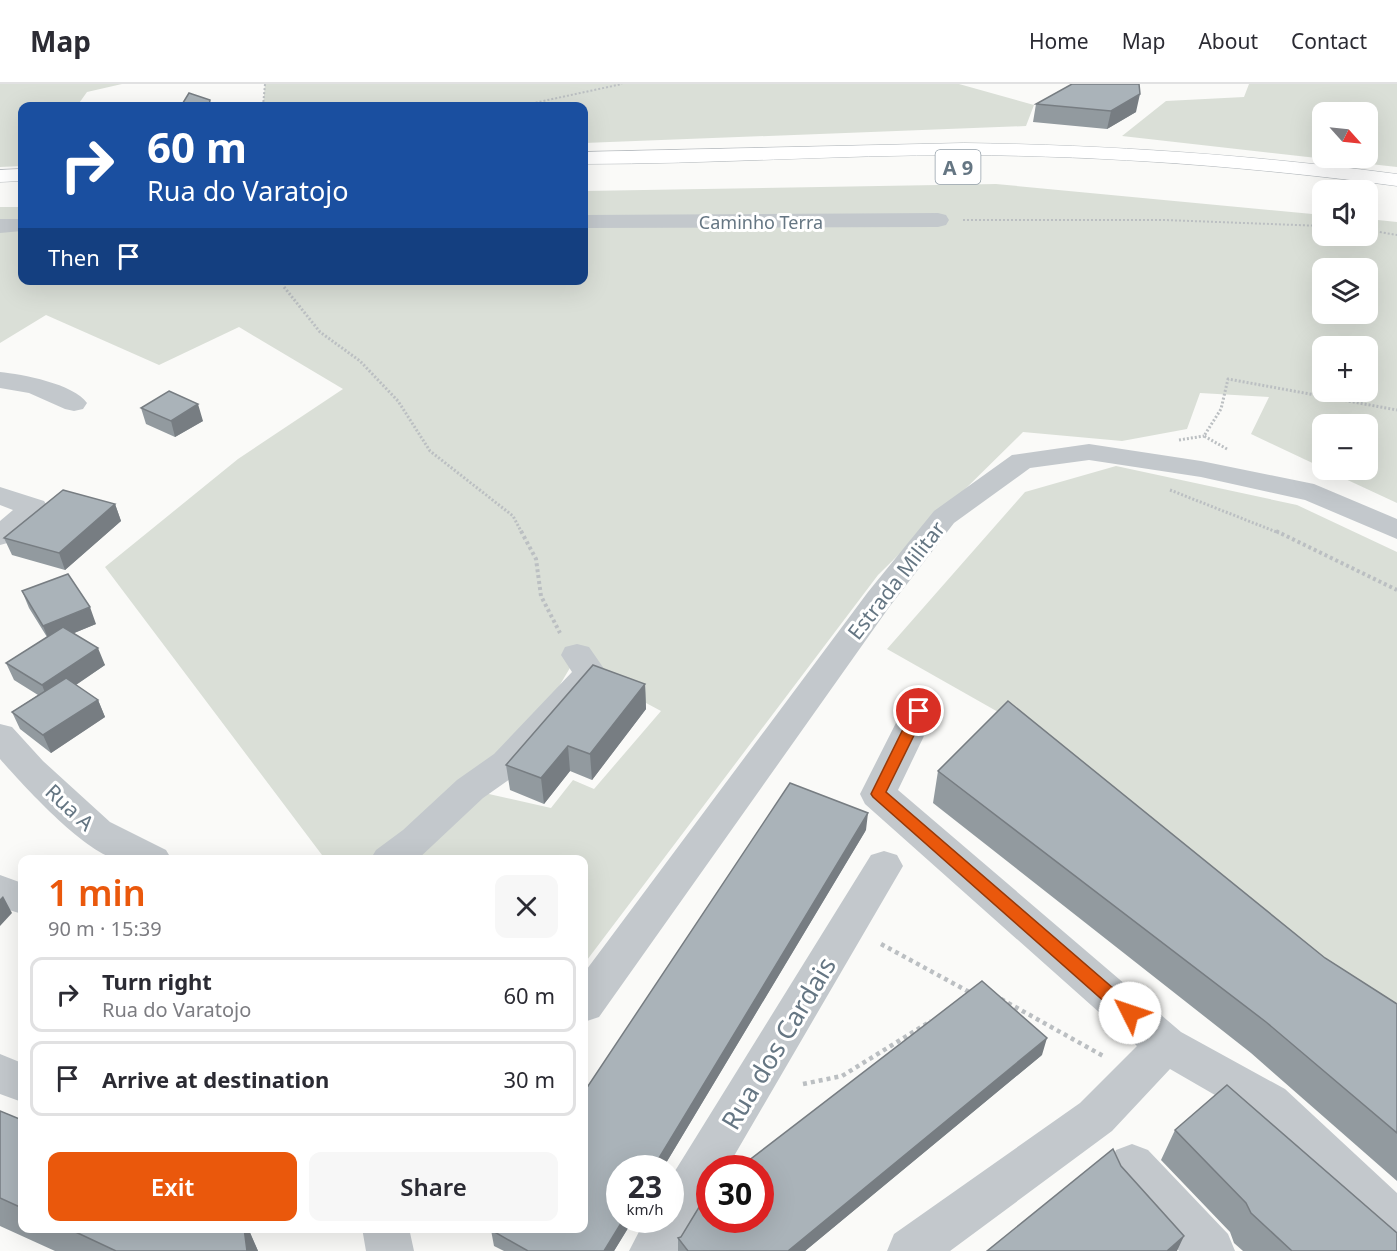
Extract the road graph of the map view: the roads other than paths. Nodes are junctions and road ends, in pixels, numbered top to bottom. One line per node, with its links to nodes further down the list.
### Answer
1 (588, 158): 5 (highway, A 9)
2 (18, 175): 3 (highway)
3 (0, 176)
4 (588, 176): 6 (highway, A 9)
5 (1397, 180)
6 (1312, 188)
7 (0, 194): 8 (highway)
8 (18, 194)
9 (1378, 196): 10 (highway)
10 (1397, 199)
11 (938, 220): 12 (street, Caminho Terra)
12 (588, 222)
13 (18, 225): 14 (street)
14 (0, 226)
15 (0, 380): 16 (street)
16 (74, 403)
17 (0, 496): 19 (street)
18 (1397, 530): 28 (street, Estrada Militar)
19 (0, 536)
20 (577, 655): 24 (street)
21 (919, 711): 29 (street)
22 (0, 736): 23 (street, Rua A)
23 (143, 855)
24 (396, 855)
25 (884, 866): 36 (street, Rua dos Cardais)
26 (0, 890): 27 (street)
27 (18, 897)
28 (588, 999)
29 (1152, 1060): 33 (street); 37 (street)
30 (0, 1073): 31 (street)
31 (18, 1081)
32 (1132, 1165): 38 (street)
33 (1397, 1224)
34 (386, 1233): 35 (street)
35 (390, 1251)
36 (653, 1251)
37 (910, 1251)
38 (1211, 1251)

